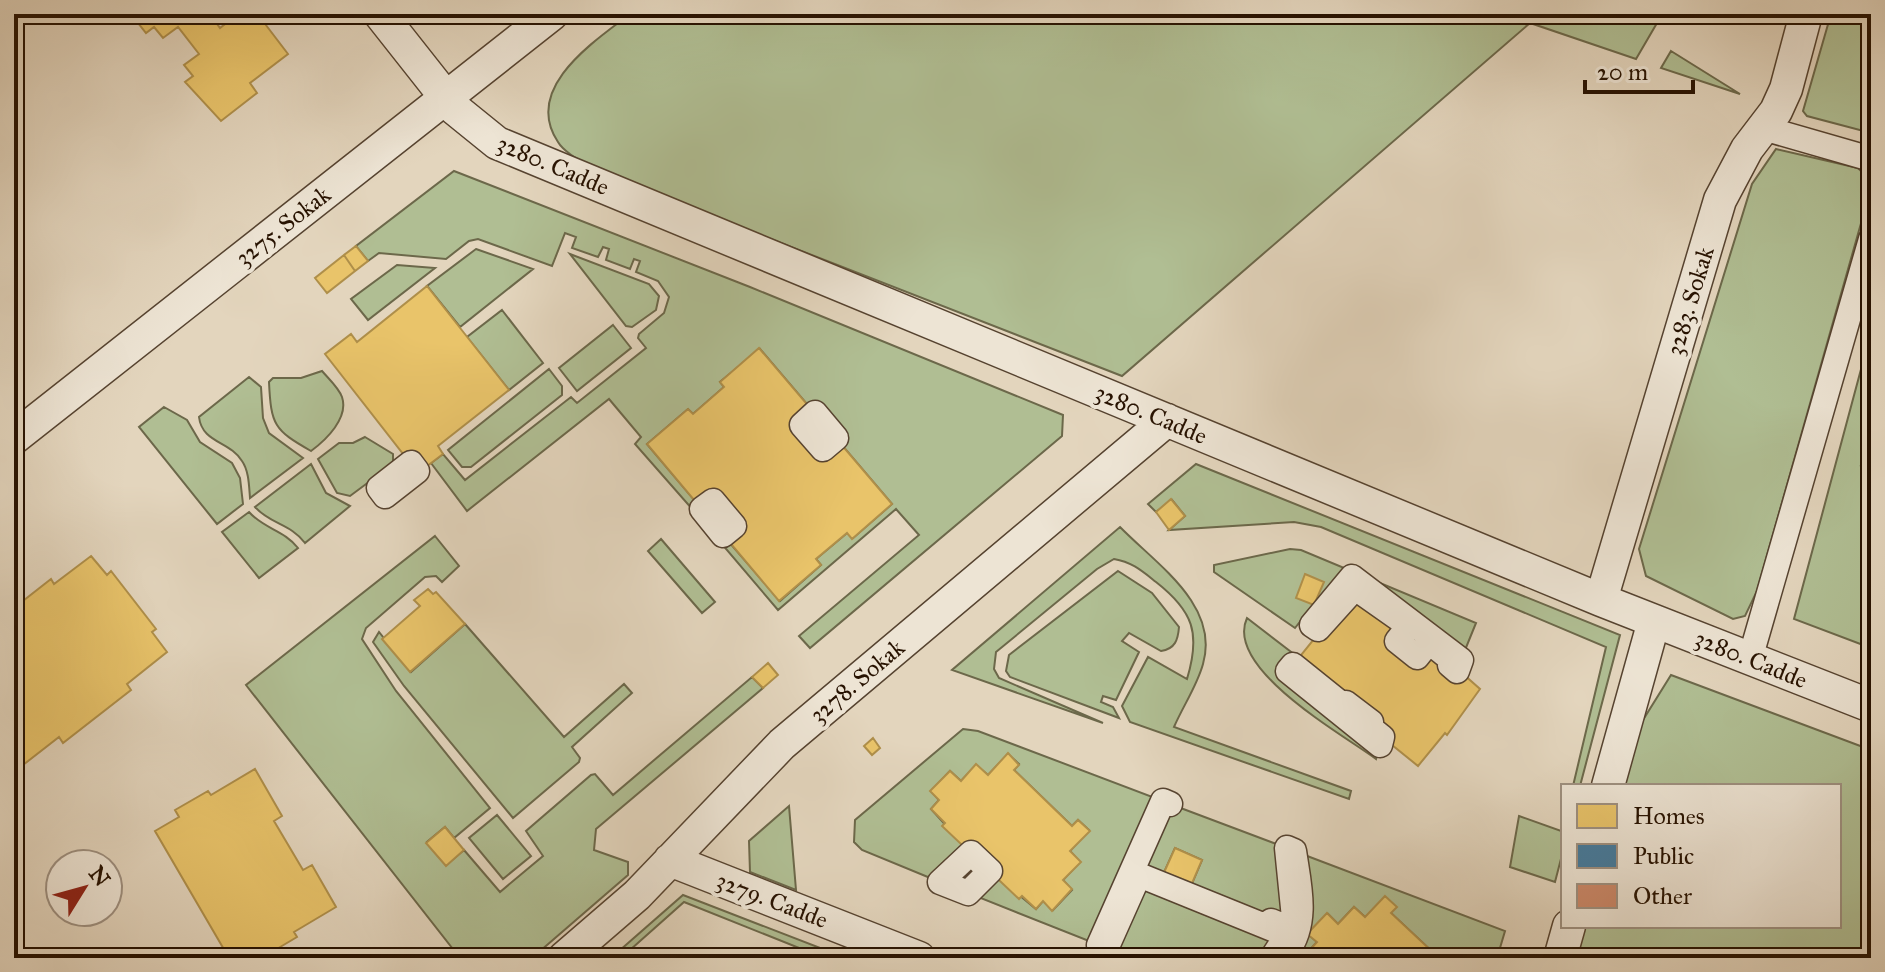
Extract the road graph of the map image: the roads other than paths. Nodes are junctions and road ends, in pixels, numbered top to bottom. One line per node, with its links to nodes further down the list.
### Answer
1 (380, 14): 4 (street, 3280. Cadde)
2 (552, 14): 4 (street, 3275. Sokak)
3 (1806, 14): 5 (street, 3283. Sokak)
4 (446, 98): 8 (street, 3280. Cadde); 9 (street, 3275. Sokak)
5 (1763, 128): 6 (street); 10 (street, 3283. Sokak)
6 (1871, 159)
7 (1871, 239): 13 (street)
8 (1167, 420): 10 (street, 3280. Cadde); 16 (street, 3278. Sokak)
9 (14, 438)
10 (1601, 600): 11 (street, 3280. Cadde)
11 (1654, 621): 13 (street, 3280. Cadde); 15 (street)
12 (1312, 625): 12 (street)
13 (1750, 659): 14 (street, 3280. Cadde)
14 (1871, 706)
15 (1609, 784)
16 (670, 860): 18 (street, 3278. Sokak); 19 (street, 3279. Cadde)
17 (1568, 928): 22 (street)
18 (564, 958)
19 (919, 958)
20 (1272, 958): 21 (street)
21 (1282, 958)
22 (1560, 958)

